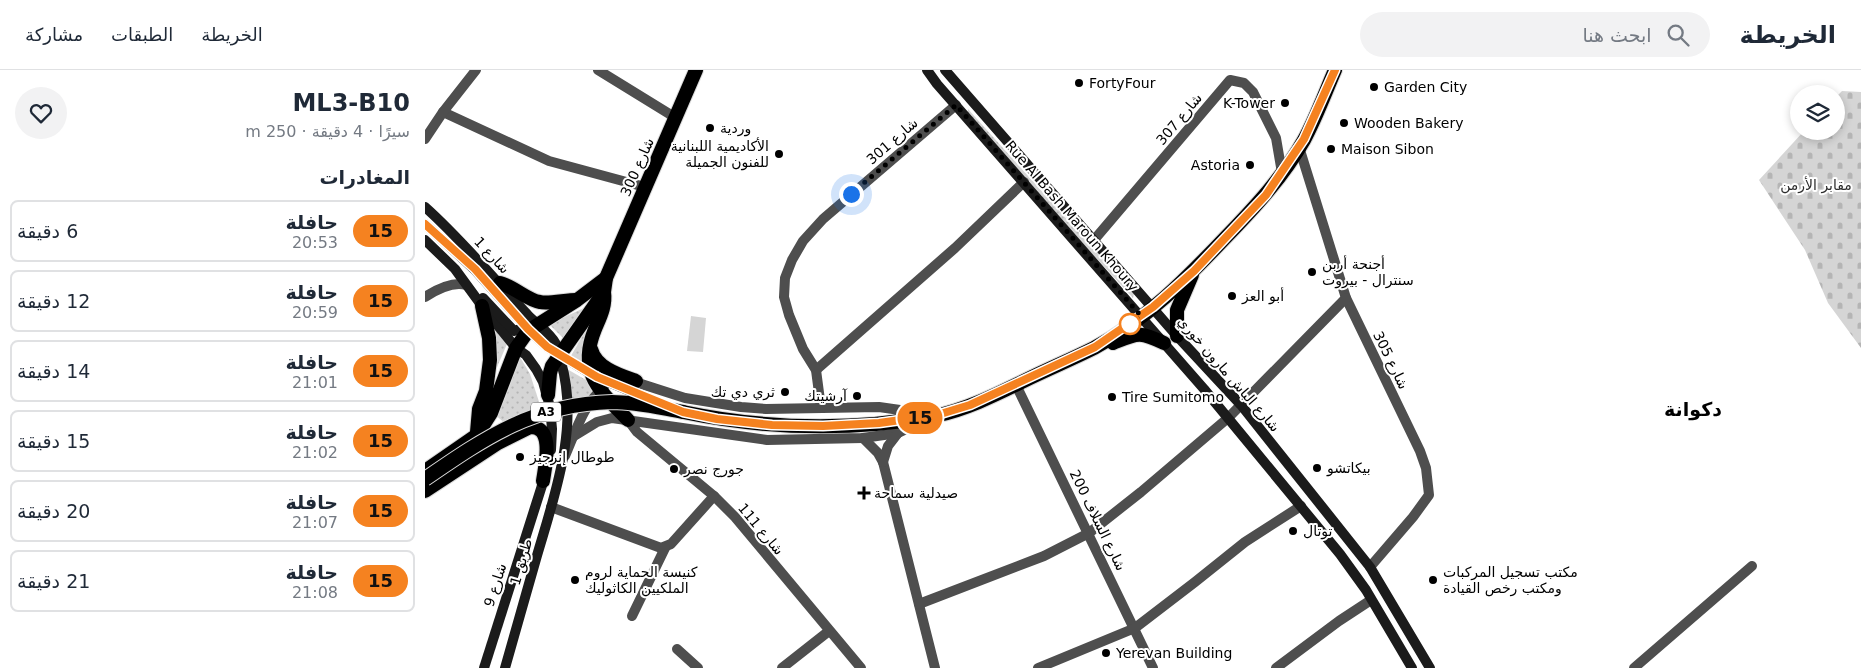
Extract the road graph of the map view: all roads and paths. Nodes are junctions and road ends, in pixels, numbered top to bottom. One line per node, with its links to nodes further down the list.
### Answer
1 (476, 70): 8 (street)
2 (598, 70): 9 (street)
3 (696, 70): 9 (highway, شارع 300)
4 (927, 70): 7 (main road, Rue Al Bash Maroun Khoury)
5 (945, 70): 18 (main road, شارع الباش مارون خوري)
6 (1335, 70): 11 (highway, A3)
7 (956, 105): 13 (main road, Rue Al Bash Maroun Khoury); 38 (street, شارع 301)
8 (443, 112): 10 (street); 14 (street)
9 (676, 118): 14 (highway, شارع 300)
10 (425, 139)
11 (1299, 148): 12 (highway, A3); 26 (street, شارع 305)
12 (1282, 173): 18 (street, شارع 307); 20 (highway, A3)
13 (1024, 182): 30 (main road, Rue Al Bash Maroun Khoury); 38 (street)
14 (645, 188): 21 (highway, شارع 300)
15 (425, 207): 22 (main road, شارع 1)
16 (425, 224): 45 (main road, bridge)
17 (425, 240): 19 (main road)
18 (1094, 240): 29 (main road, شارع الباش مارون خوري)
19 (455, 268): 23 (main road); 31 (main road)
20 (1194, 271): 29 (highway, A3); 32 (highway)
21 (607, 278): 24 (highway, شارع 300); 27 (highway)
22 (500, 283): 27 (highway); 31 (main road, شارع 1)
23 (466, 285): 25 (street); 28 (main road)
24 (605, 292): 36 (highway, شارع 300); 37 (highway)
25 (425, 298)
26 (1346, 298): 43 (street); 66 (street, شارع 305)
27 (577, 300): 31 (highway)
28 (482, 306): 35 (main road); 50 (highway)
29 (1153, 307): 30 (highway, A3); 32 (main road, شارع الباش مارون خوري)
30 (1141, 316): 33 (main road, Rue Al Bash Maroun Khoury); 34 (highway, A3)
31 (532, 320): 35 (highway); 37 (main road, شارع 1)
32 (1177, 336): 43 (main road, شارع الباش مارون خوري)
33 (1164, 343): 34 (highway); 47 (main road, Rue Al Bash Maroun Khoury)
34 (1095, 347): 40 (highway, A3)
35 (516, 348): 42 (main road, شارع 9); 50 (highway)
36 (590, 348): 39 (highway); 41 (highway, شارع 300)
37 (559, 356): 42 (highway); 55 (main road, طريق 1)
38 (816, 370): 44 (street, شارع 301)
39 (636, 381): 41 (street); 44 (street)
40 (1017, 384): 46 (highway, A3); 63 (street, 200 شارع السلاف)
41 (599, 391): 48 (highway); 51 (street)
42 (548, 395): 58 (main road, شارع 9)
43 (1241, 405): 47 (street); 66 (main road, شارع الباش مارون خوري)
44 (821, 408): 46 (street)
45 (683, 412): 46 (highway, A3); 57 (highway, A3, bridge)
46 (937, 415): 49 (street)
47 (1227, 418): 61 (main road, Rue Al Bash Maroun Khoury); 63 (street)
48 (627, 420): 51 (street); 52 (street); 60 (street, شارع 111)
49 (898, 433): 52 (street); 54 (street)
50 (474, 436): 53 (highway); 56 (highway)
51 (573, 436): 55 (street)
52 (863, 438): 54 (street)
53 (497, 443): 58 (highway); 59 (highway)
54 (883, 462): 68 (street)
55 (562, 463): 62 (main road, طريق 1)
56 (425, 471)
57 (425, 479)
58 (543, 481): 73 (main road, شارع 9)
59 (425, 491)
60 (714, 496): 64 (street); 71 (street, شارع 111)
61 (1301, 506): 67 (main road, Rue Al Bash Maroun Khoury); 70 (street)
62 (551, 507): 64 (street); 74 (main road, طريق 1)
63 (1089, 533): 68 (street); 70 (street, 200 شارع السلاف)
64 (665, 548): 69 (street)
65 (1752, 566): 84 (street)
66 (1370, 567): 83 (main road, شارع الباش مارون خوري)
67 (1371, 600): 81 (street); 82 (main road, Rue Al Bash Maroun Khoury)
68 (919, 604): 78 (street)
69 (631, 616)
70 (1135, 628): 79 (street); 80 (street, 200 شارع السلاف)
71 (829, 631): 76 (street); 77 (street, شارع 111)
72 (677, 649): 75 (street)
73 (483, 668)
74 (505, 668)
75 (697, 668)
76 (782, 668)
77 (861, 668)
78 (935, 668)
79 (1038, 668)
80 (1153, 668)
81 (1276, 668)
82 (1411, 668)
83 (1430, 668)
84 (1634, 668)

